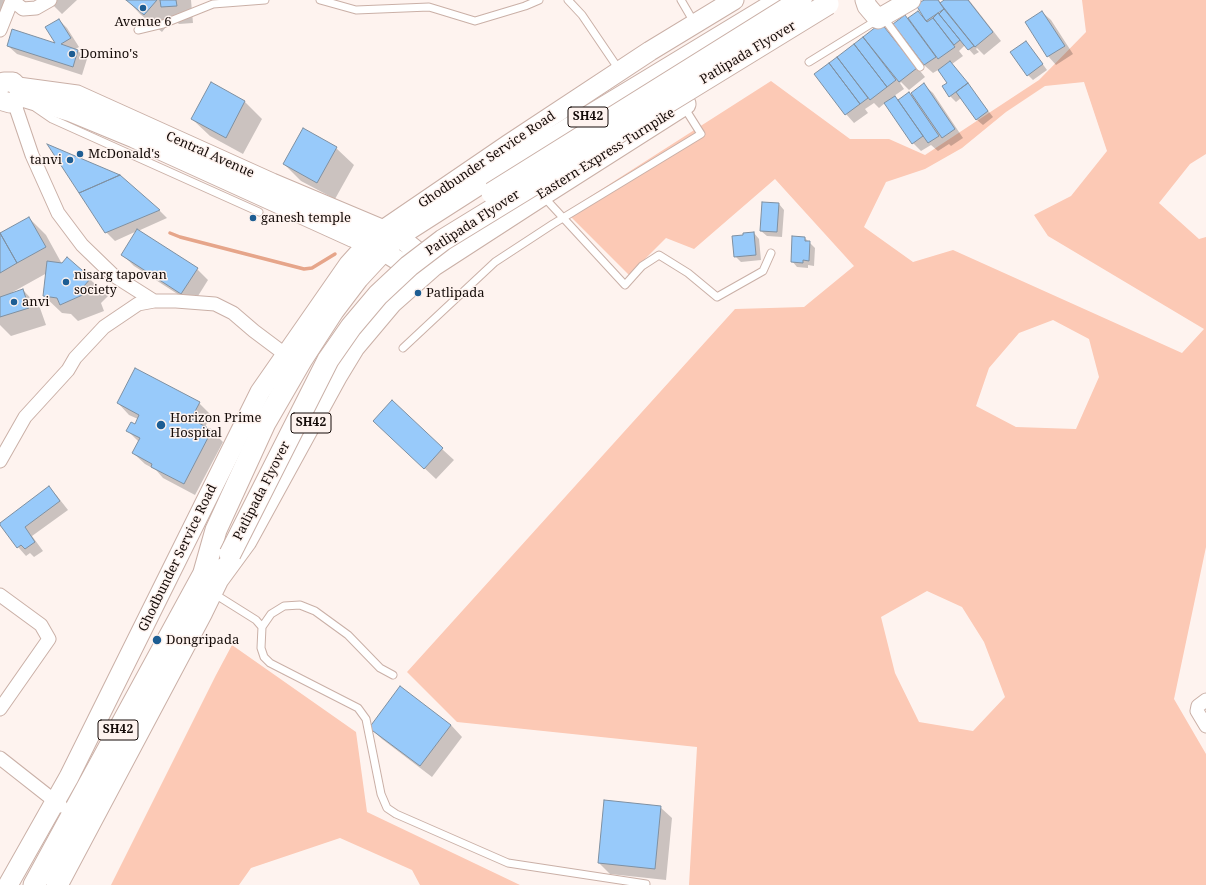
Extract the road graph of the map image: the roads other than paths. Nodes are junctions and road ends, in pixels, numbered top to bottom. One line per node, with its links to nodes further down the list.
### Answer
1 (12, 0): 2 (street); 16 (street)
2 (50, 0)
3 (264, 0): 17 (lane)
4 (320, 0): 5 (lane)
5 (539, 0)
6 (568, 0): 20 (lane)
7 (681, 0): 15 (lane)
8 (734, 0): 15 (street, Ghodbunder Service Road)
9 (781, 0): 26 (main road, SH42)
10 (801, 0): 34 (main road, Patlipada Flyover, bridge)
11 (865, 0): 14 (street)
12 (911, 0): 14 (street)
13 (834, 1): 22 (main road, Eastern Express Turnpike / SH42); 34 (main road, Patlipada Flyover, bridge)
14 (881, 18): 18 (lane); 19 (lane)
15 (695, 24): 20 (street, Ghodbunder Service Road)
16 (0, 30)
17 (138, 30)
18 (809, 62)
19 (920, 67)
20 (621, 71): 26 (street, Ghodbunder Service Road)
21 (6, 92): 24 (lane); 26 (street, Central Avenue); 27 (street, Central Avenue); 30 (street)
22 (682, 105): 23 (main road, Eastern Express Turnpike / SH42); 25 (lane)
23 (542, 194): 25 (lane); 29 (main road, Eastern Express Turnpike / SH42)
24 (259, 212)
25 (563, 218): 28 (lane); 31 (lane)
26 (391, 233): 27 (main road, SH42); 29 (street, Central Avenue)
27 (375, 247): 29 (street, Central Avenue); 32 (street, Ghodbunder Service Road); 35 (main road, SH42)
28 (771, 253)
29 (428, 270): 35 (main road, Eastern Express Turnpike / SH42)
30 (154, 301): 32 (street); 33 (street)
31 (403, 348)
32 (286, 355): 43 (street, Ghodbunder Service Road)
33 (0, 462)
34 (224, 551): 35 (main road, Patlipada Flyover)
35 (210, 584): 37 (lane); 44 (main road, SH42); 48 (main road, SH42)
36 (0, 594): 40 (street)
37 (262, 627): 38 (lane); 45 (lane)
38 (393, 675)
39 (1206, 700): 41 (street)
40 (0, 709)
41 (1206, 726)
42 (0, 758): 43 (street)
43 (55, 801): 44 (street); 46 (street, Ghodbunder Service Road)
44 (72, 814): 47 (main road, SH42)
45 (646, 884)
46 (8, 885)
47 (34, 885)
48 (56, 885)

